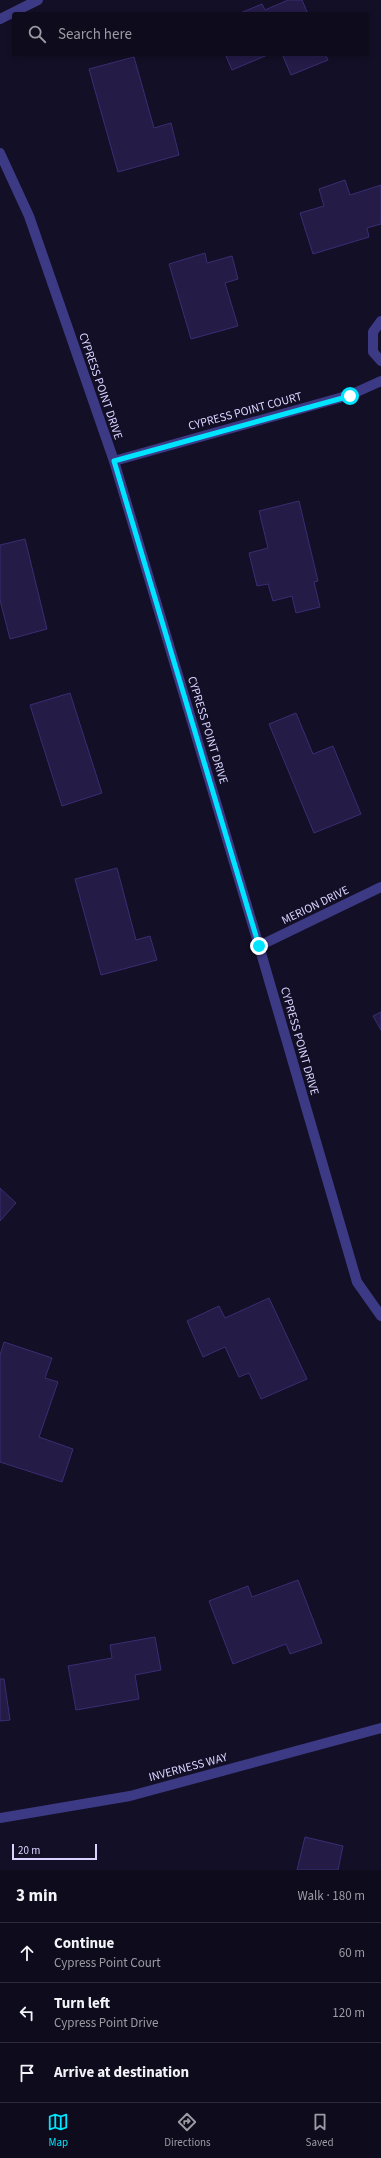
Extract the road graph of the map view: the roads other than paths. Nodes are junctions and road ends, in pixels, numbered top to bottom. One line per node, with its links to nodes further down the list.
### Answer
1 (38, 0): 2 (street)
2 (14, 12)
3 (12, 13): 4 (street)
4 (0, 19)
5 (0, 153): 9 (street, CYPRESS POINT DRIVE)
6 (381, 321): 7 (street)
7 (381, 361)
8 (381, 381): 9 (street, CYPRESS POINT COURT)
9 (114, 461): 11 (street, CYPRESS POINT DRIVE)
10 (381, 887): 11 (street, MERION DRIVE)
11 (259, 946): 12 (street, CYPRESS POINT DRIVE)
12 (381, 1316)
13 (381, 1728): 14 (street, INVERNESS WAY)
14 (0, 1818)

